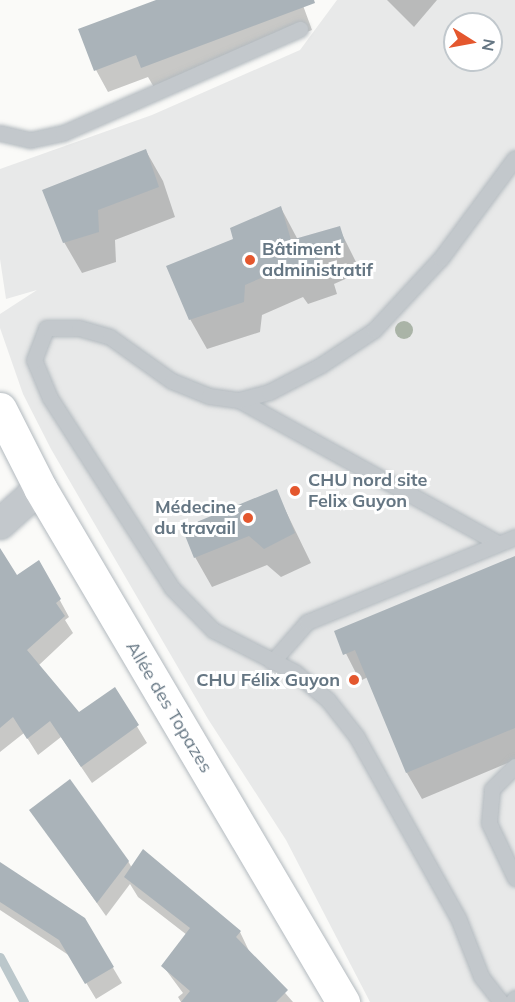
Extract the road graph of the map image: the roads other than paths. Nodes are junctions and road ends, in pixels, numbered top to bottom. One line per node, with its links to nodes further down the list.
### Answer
1 (300, 29): 2 (lane)
2 (0, 133)
3 (515, 158): 4 (lane)
4 (239, 400): 9 (lane); 10 (lane)
5 (0, 409): 6 (main road, Allée des Topazes)
6 (40, 488): 7 (street); 14 (main road, Allée des Topazes)
7 (0, 524)
8 (515, 537): 9 (lane)
9 (496, 542): 10 (lane)
10 (272, 662): 15 (lane)
11 (515, 766): 12 (lane)
12 (515, 878)
13 (515, 998): 16 (lane)
14 (343, 1002)
15 (501, 1002)
16 (512, 1002)

